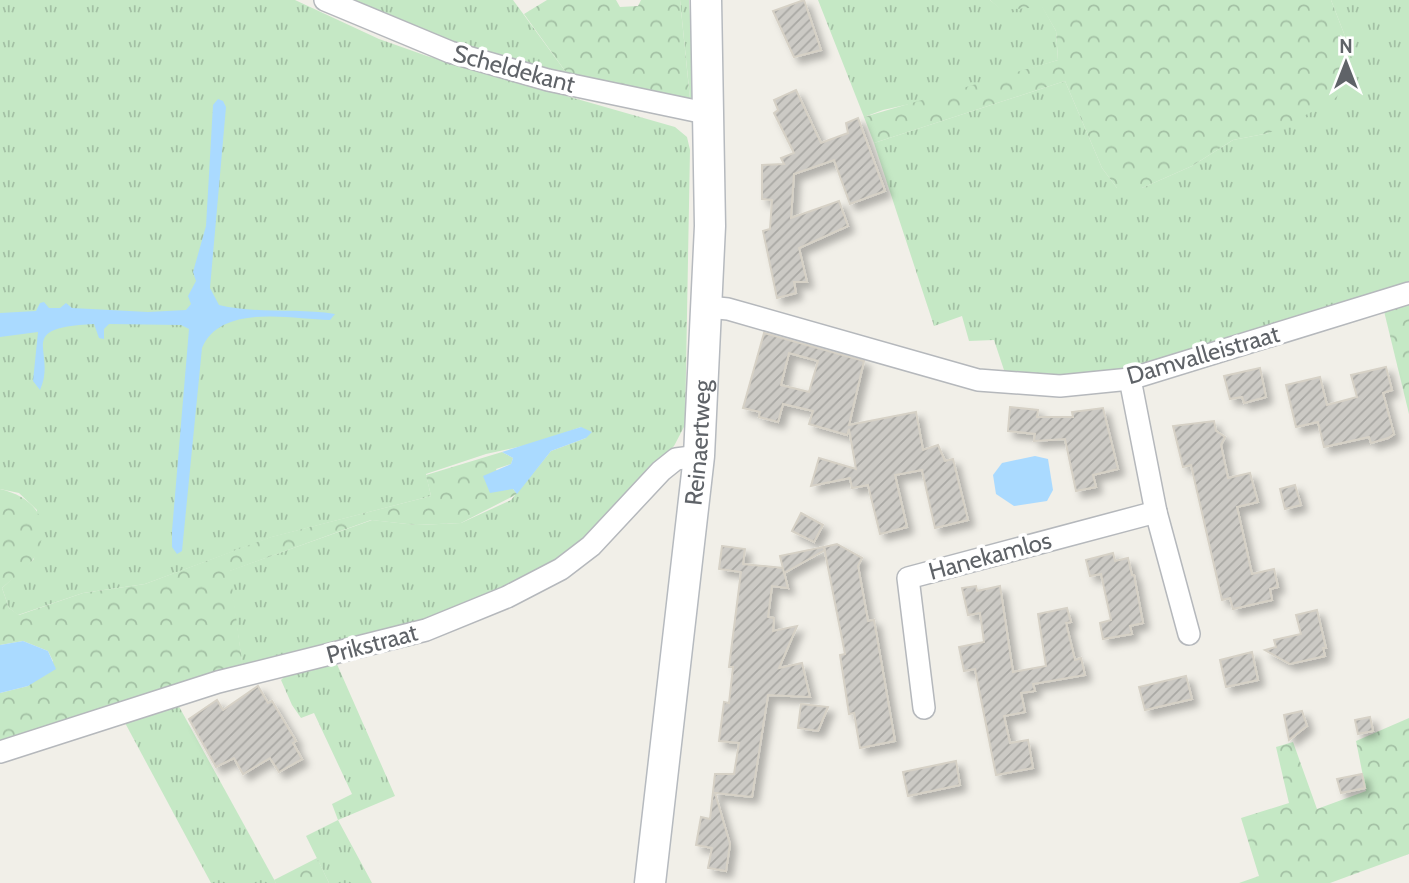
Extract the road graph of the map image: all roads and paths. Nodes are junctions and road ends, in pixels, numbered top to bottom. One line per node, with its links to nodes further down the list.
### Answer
1 (325, 0): 3 (street, Scheldekant)
2 (706, 0): 3 (main road, Reinaertweg)
3 (710, 114): 5 (main road, Reinaertweg)
4 (1409, 293): 6 (street, Damvalleistraat)
5 (708, 307): 6 (street, Damvalleistraat); 7 (main road, Reinaertweg)
6 (1130, 379): 8 (street)
7 (699, 456): 11 (street, Prikstraat); 12 (main road, Reinaertweg)
8 (1156, 512): 9 (street); 10 (street, Hanekamlos)
9 (1189, 634)
10 (924, 708)
11 (0, 752)
12 (650, 883)

